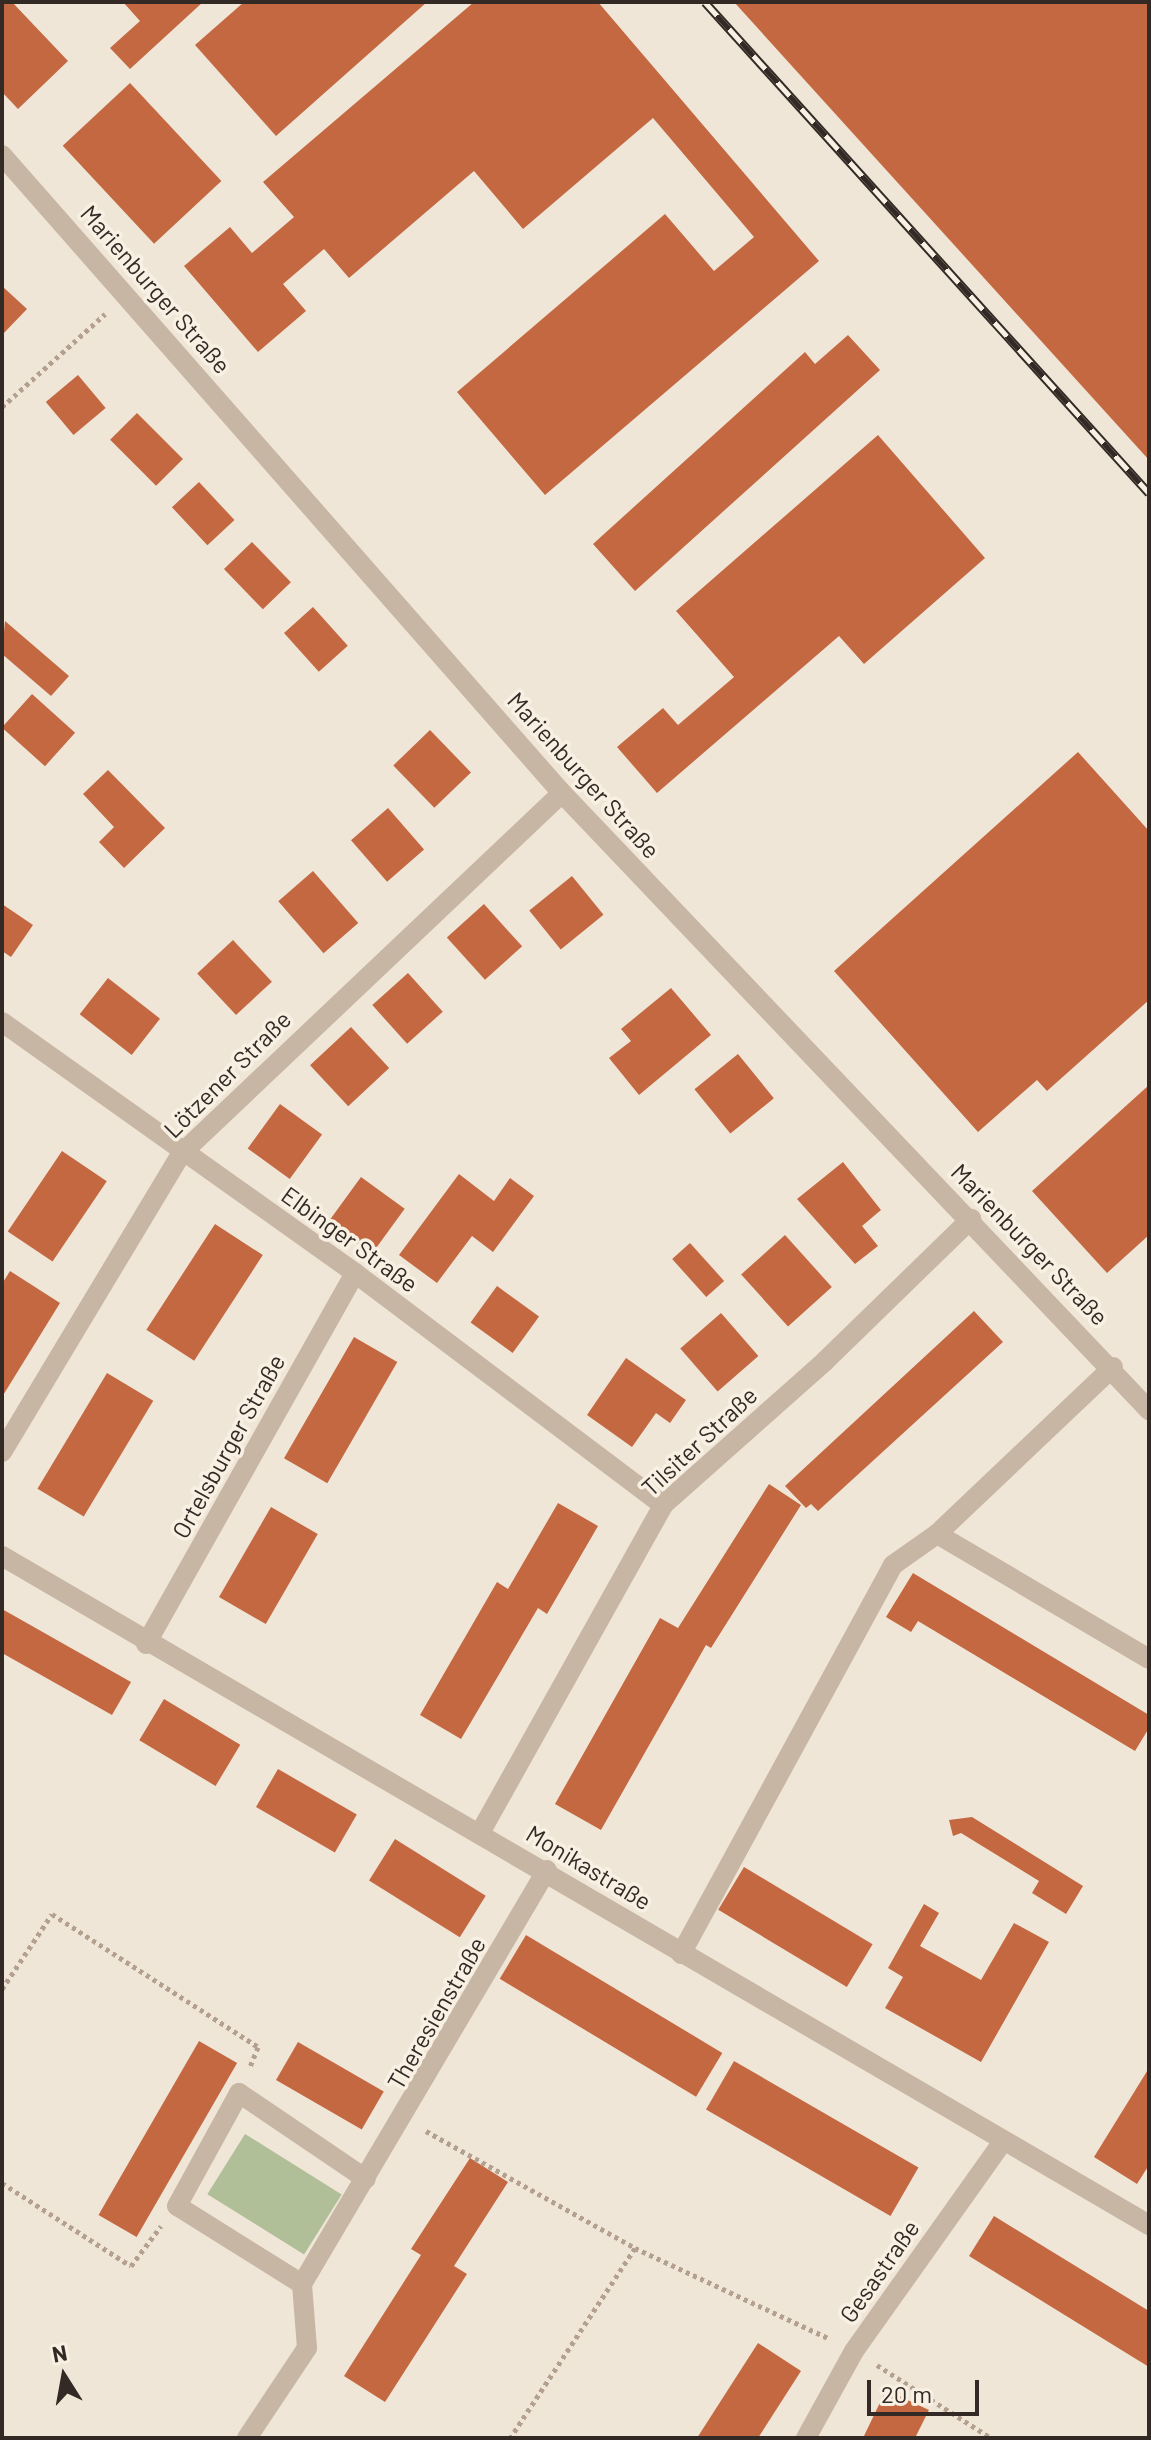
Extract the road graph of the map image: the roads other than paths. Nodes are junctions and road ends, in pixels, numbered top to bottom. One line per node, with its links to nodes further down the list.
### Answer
1 (2, 155): 2 (street, Marienburger Straße)
2 (562, 793): 4 (street, Lötzener Straße); 5 (street, Marienburger Straße)
3 (2, 1022): 4 (street, Elbinger Straße)
4 (182, 1153): 6 (street, Elbinger Straße); 9 (street, Lötzener Straße)
5 (971, 1219): 7 (street, Marienburger Straße); 10 (street, Tilsiter Straße)
6 (355, 1273): 10 (street, Elbinger Straße); 13 (street, Ortelsburger Straße)
7 (1113, 1367): 8 (street, Marienburger Straße); 11 (street)
8 (1149, 1410)
9 (2, 1452)
10 (663, 1505): 15 (street, Tilsiter Straße)
11 (937, 1534): 14 (street); 17 (street)
12 (2, 1556): 13 (street, Monikastraße)
13 (146, 1644): 15 (street, Monikastraße)
14 (1149, 1659)
15 (480, 1833): 16 (street, Monikastraße)
16 (547, 1870): 17 (street, Monikastraße); 19 (street, Theresienstraße)
17 (681, 1954): 18 (street, Monikastraße)
18 (1003, 2141): 20 (street, Monikastraße); 23 (street, Gesastraße)
19 (366, 2179): 21 (street, Theresienstraße); 21 (street)
20 (1149, 2225)
21 (302, 2284): 22 (street)
22 (247, 2438)
23 (806, 2438)

